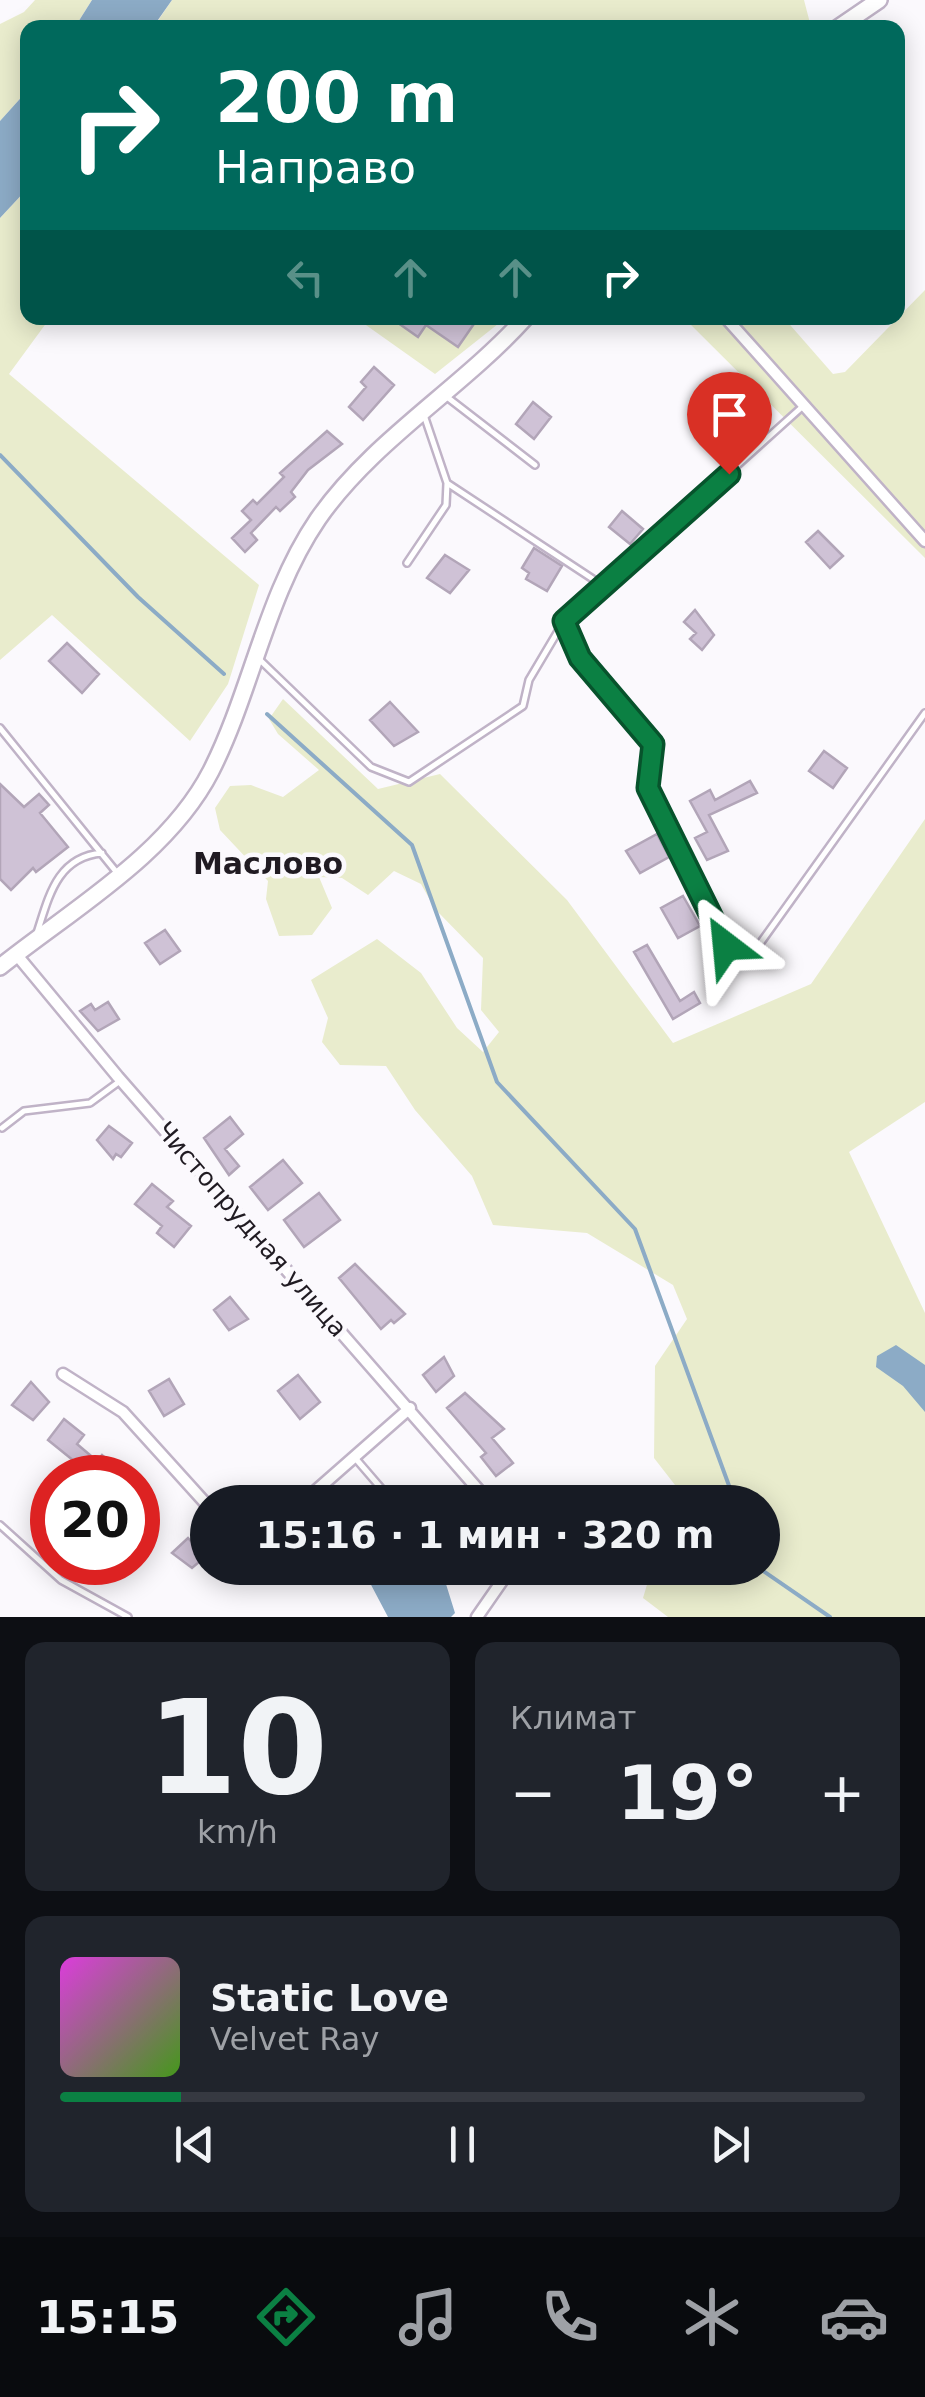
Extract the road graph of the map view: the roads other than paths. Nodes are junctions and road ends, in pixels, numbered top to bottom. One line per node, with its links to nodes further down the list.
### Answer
1 (879, 0): 2 (main road)
2 (850, 20)
3 (518, 325): 5 (main road)
4 (732, 325): 6 (street)
5 (445, 395): 7 (main road); 8 (lane)
6 (804, 404): 10 (street); 12 (lane)
7 (424, 413): 9 (lane); 14 (main road)
8 (535, 465)
9 (447, 483): 11 (lane); 12 (lane)
10 (925, 541)
11 (407, 563)
12 (605, 587): 13 (lane)
13 (564, 621): 14 (lane); 15 (lane)
14 (256, 656): 18 (main road)
15 (925, 713)
16 (0, 728): 17 (lane)
17 (102, 853): 18 (lane); 19 (lane)
18 (118, 874): 19 (main road)
19 (35, 939): 20 (main road)
20 (16, 954): 21 (main road); 22 (street, Чистопрудная улица)
21 (0, 968)
22 (120, 1080): 23 (lane); 25 (street, Чистопрудная улица)
23 (2, 1128)
24 (62, 1374): 30 (street)
25 (410, 1408): 26 (street); 29 (street, Чистопрудная улица)
26 (356, 1458): 27 (street); 28 (lane)
27 (323, 1485)
28 (379, 1485)
29 (474, 1485)
30 (190, 1486)
31 (0, 1525): 33 (lane)
32 (500, 1585): 34 (street)
33 (128, 1617)
34 (477, 1617)

